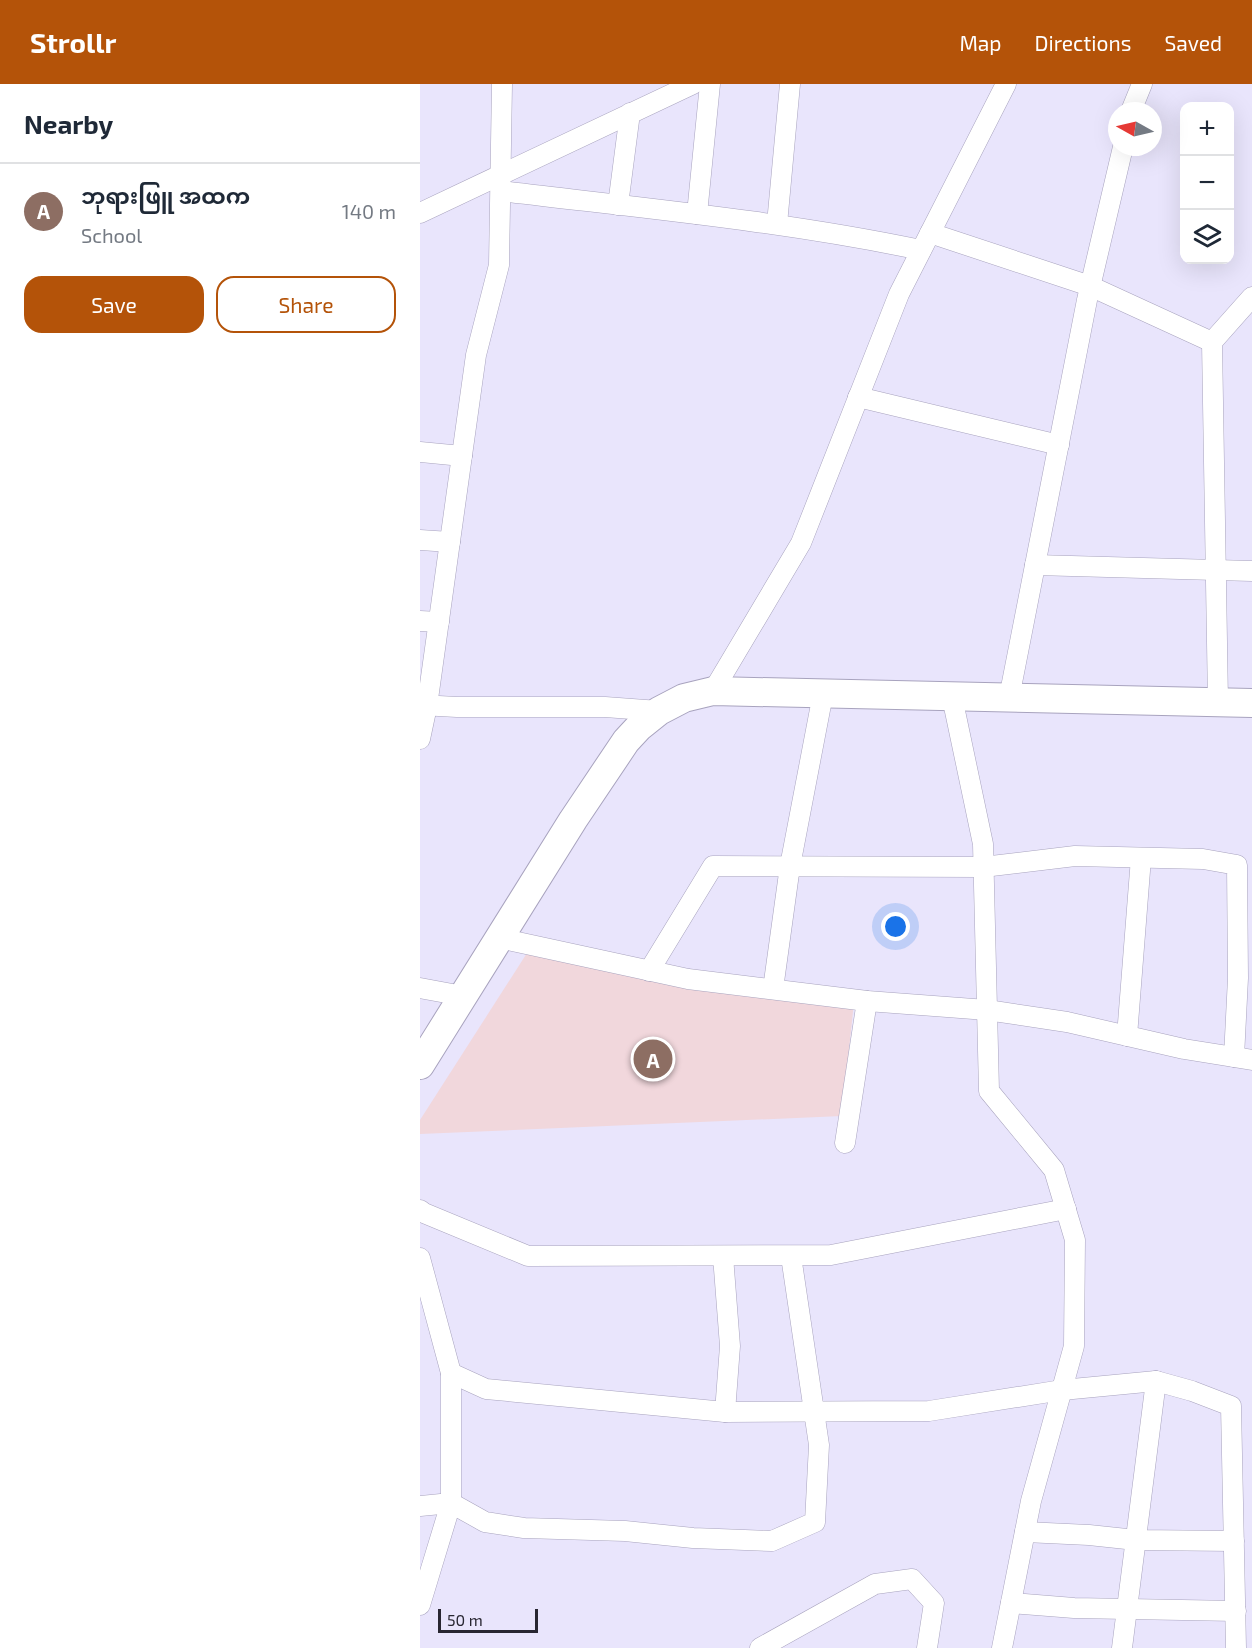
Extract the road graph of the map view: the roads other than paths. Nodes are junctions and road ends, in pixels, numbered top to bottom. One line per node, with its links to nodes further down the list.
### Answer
1 (502, 84): 10 (street)
2 (693, 84): 8 (street)
3 (710, 84): 13 (street)
4 (790, 84): 14 (street)
5 (1006, 84): 15 (street)
6 (1142, 84): 7 (street)
7 (1135, 102)
8 (630, 113): 10 (street); 11 (street)
9 (1121, 156): 16 (street)
10 (501, 183): 11 (street); 12 (street); 22 (street)
11 (618, 205): 13 (street)
12 (420, 213)
13 (697, 214): 14 (street)
14 (777, 224): 15 (street)
15 (926, 242): 16 (street); 19 (street)
16 (1090, 286): 18 (street); 20 (street)
17 (1252, 297): 18 (street)
18 (1212, 342): 26 (street)
19 (858, 397): 20 (street); 29 (street)
20 (1059, 445): 25 (street)
21 (420, 452): 22 (street)
22 (462, 456): 24 (street)
23 (420, 540): 24 (street)
24 (450, 542): 28 (street)
25 (1035, 565): 26 (street); 32 (street)
26 (1216, 570): 27 (street); 33 (street)
27 (1252, 571)
28 (430, 622): 35 (street)
29 (713, 691): 30 (highway); 36 (highway)
30 (824, 694): 31 (highway); 39 (street)
31 (952, 697): 32 (highway); 40 (street)
32 (1009, 698): 33 (highway)
33 (1218, 702): 34 (highway)
34 (1252, 703)
35 (424, 706): 36 (street); 37 (street)
36 (659, 711): 41 (highway)
37 (420, 739)
38 (1141, 858): 40 (street); 48 (street); 49 (street)
39 (790, 866): 40 (street); 42 (street); 44 (street)
40 (984, 867): 47 (street)
41 (499, 938): 42 (street); 45 (highway)
42 (649, 971): 44 (street)
43 (420, 988): 45 (street)
44 (773, 989): 46 (street)
45 (463, 996): 50 (highway)
46 (867, 1001): 47 (street); 51 (street)
47 (987, 1010): 48 (street); 52 (street)
48 (1127, 1036): 49 (street)
49 (1243, 1058)
50 (420, 1065)
51 (845, 1143)
52 (1066, 1209): 55 (street); 59 (street)
53 (420, 1210): 54 (street)
54 (723, 1256): 55 (street); 61 (street)
55 (791, 1256): 60 (street)
56 (420, 1258): 57 (street)
57 (452, 1373): 61 (street); 62 (street)
58 (1156, 1381): 59 (street); 65 (street); 66 (street)
59 (1062, 1390): 60 (street); 64 (street)
60 (814, 1411): 61 (street); 62 (street)
61 (724, 1412)
62 (451, 1503): 63 (street); 68 (street)
63 (420, 1506)
64 (1025, 1532): 65 (street); 67 (street)
65 (1136, 1540): 66 (street); 69 (street)
66 (1234, 1541): 70 (street)
67 (1011, 1603): 69 (street); 73 (street)
68 (420, 1605)
69 (1127, 1608): 70 (street); 74 (street)
70 (1236, 1611): 75 (street)
71 (760, 1648): 72 (street)
72 (927, 1648)
73 (1002, 1648)
74 (1122, 1648)
75 (1236, 1648)

